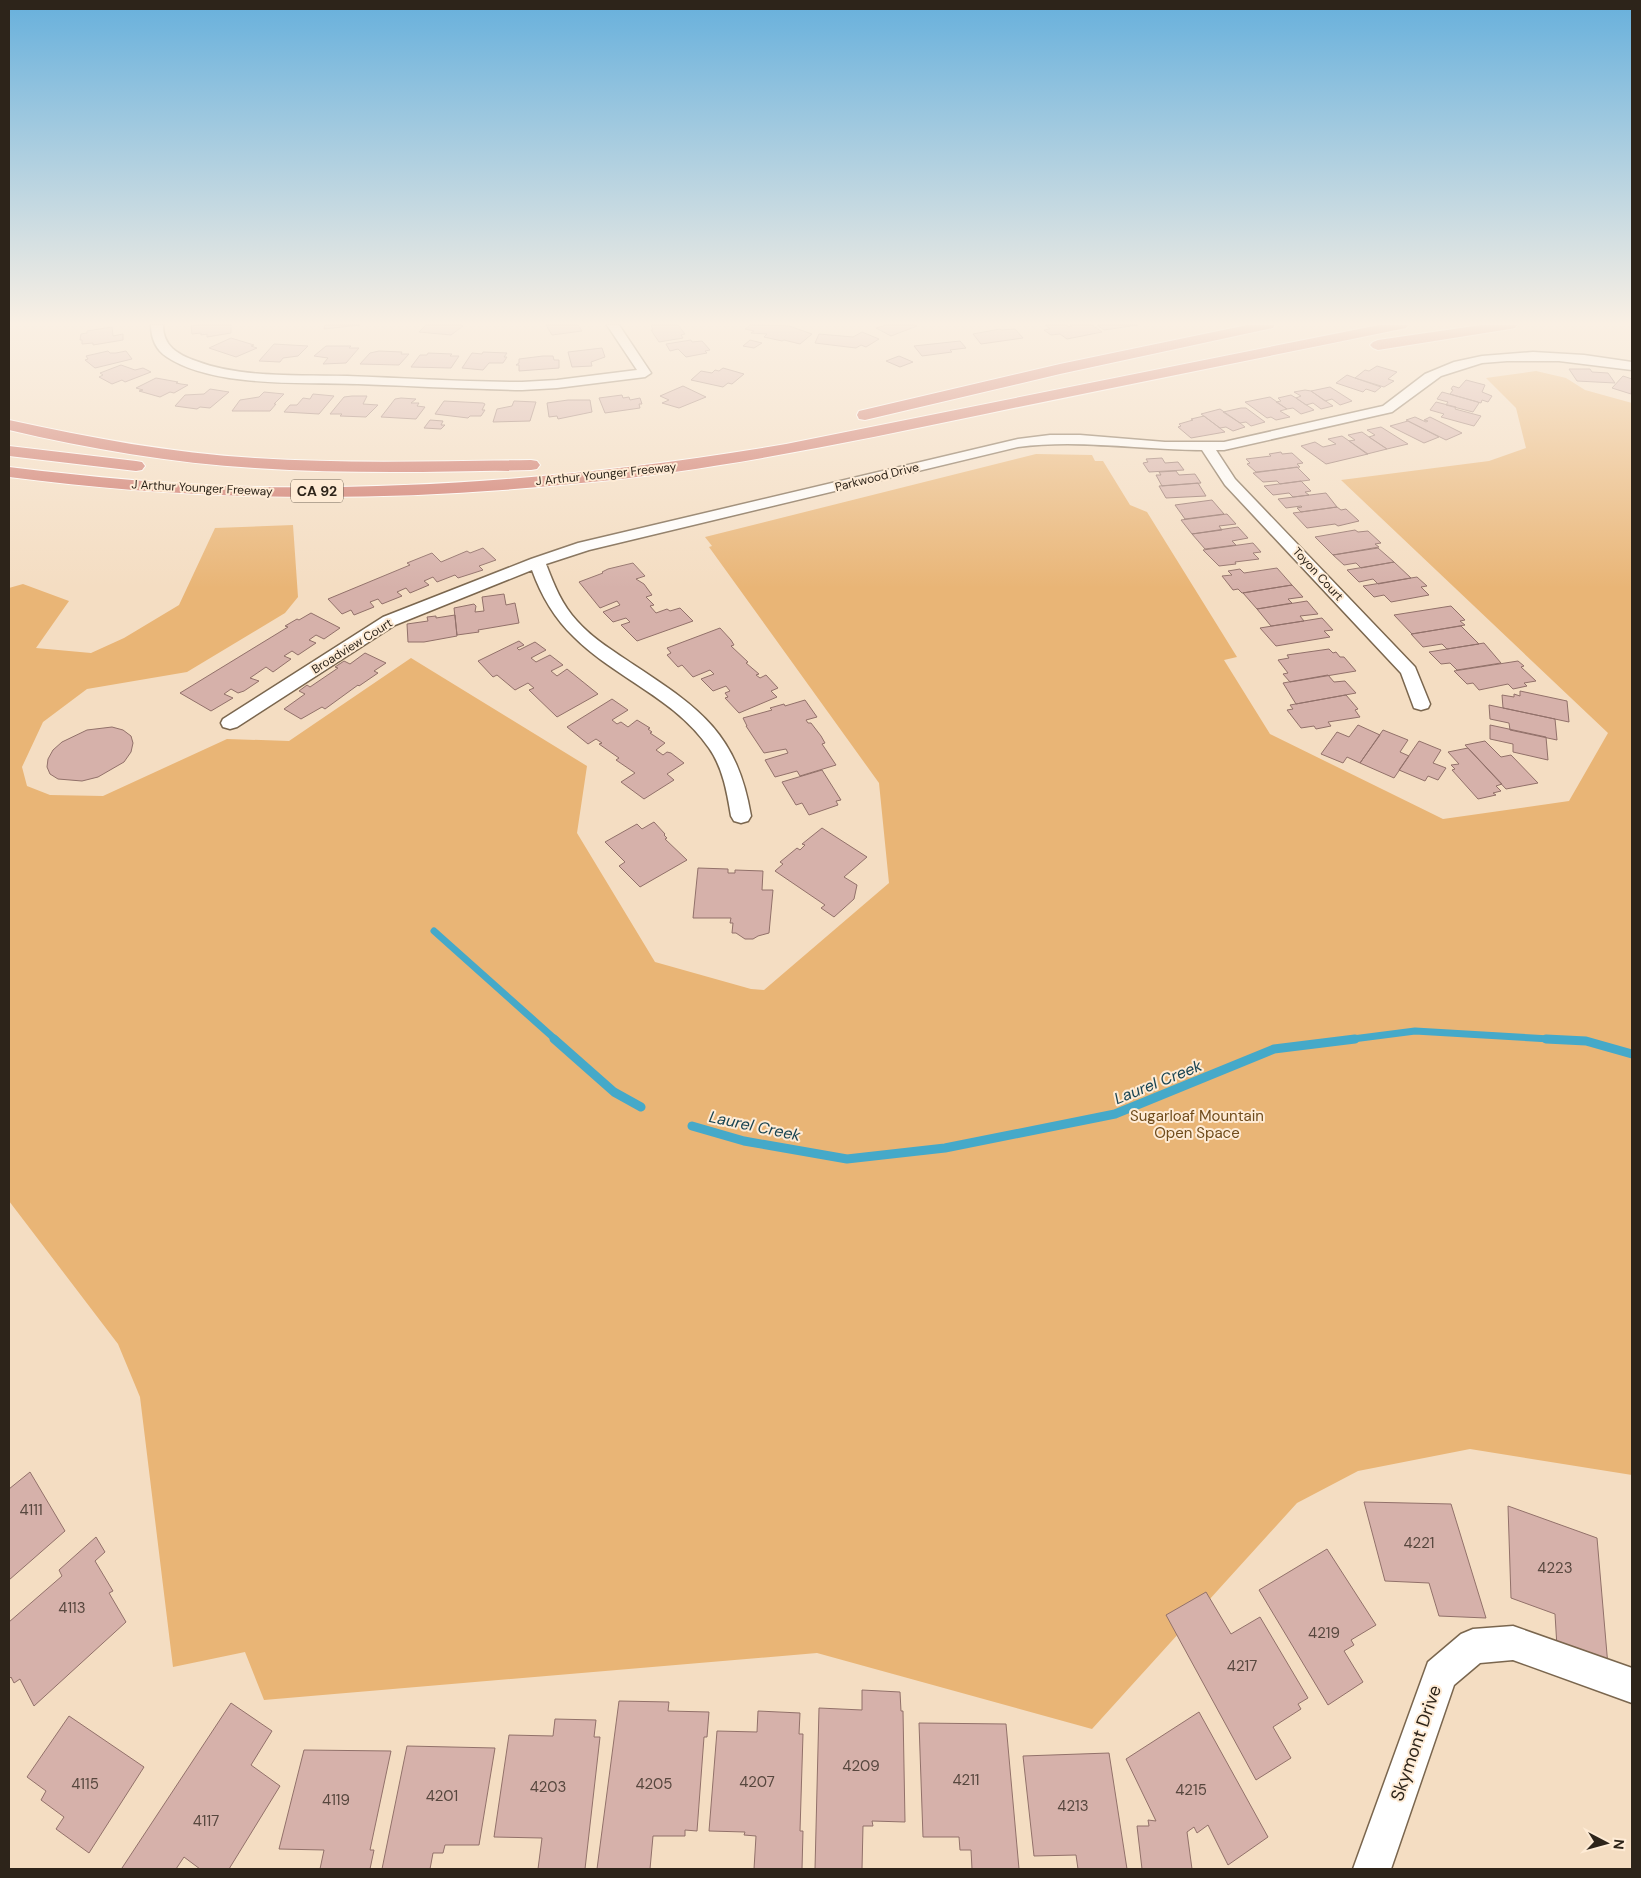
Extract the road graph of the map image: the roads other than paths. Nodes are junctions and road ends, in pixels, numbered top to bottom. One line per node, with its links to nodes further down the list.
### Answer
1 (878, 413): 2 (highway)
2 (882, 413)
3 (968, 413): 9 (highway, J Arthur Younger Freeway / CA 92)
4 (1371, 413): 6 (street, Parkwood Drive)
5 (9, 425): 7 (highway, J Arthur Younger Freeway / CA 92)
6 (1206, 448): 11 (street, Parkwood Drive); 12 (street, Toyon Court)
7 (9, 451)
8 (9, 472): 9 (highway, J Arthur Younger Freeway / CA 92)
9 (625, 473): 10 (highway)
10 (9, 487)
11 (537, 562): 13 (street, Broadview Court); 14 (street)
12 (1421, 704)
13 (230, 724)
14 (741, 816)
15 (1632, 1686): 16 (street, Skymont Drive)
16 (1372, 1869)

